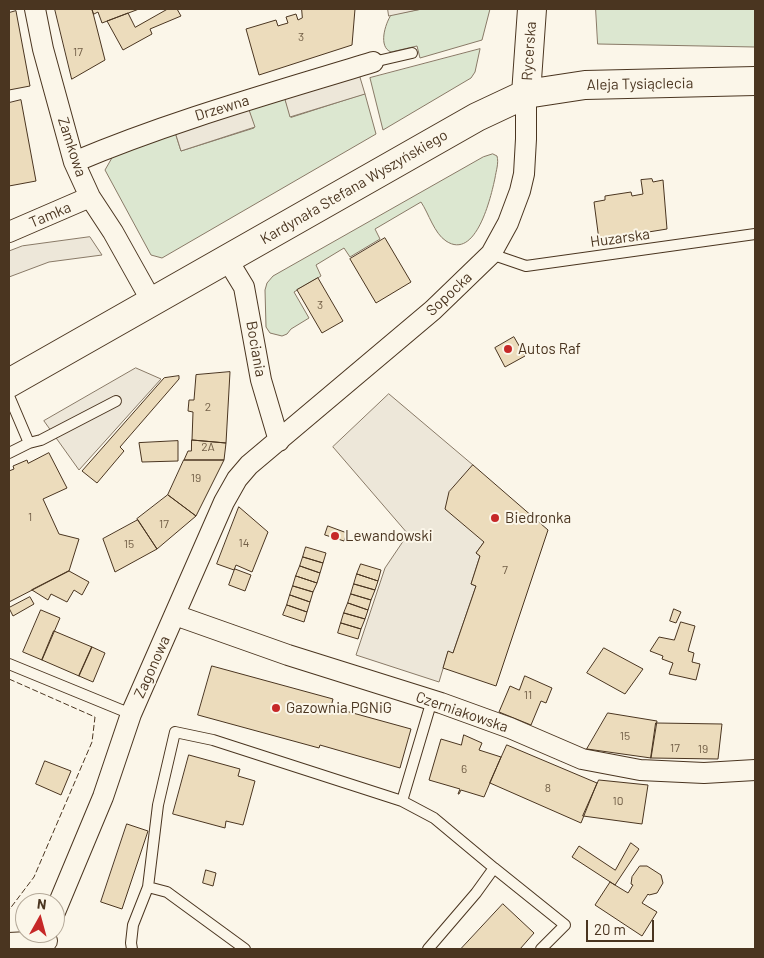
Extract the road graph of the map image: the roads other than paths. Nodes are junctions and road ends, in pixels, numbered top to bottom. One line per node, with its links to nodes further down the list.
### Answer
1 (35, 9): 7 (street, Zamkowa)
2 (532, 9): 6 (main road, Rycerska)
3 (412, 53): 4 (lane)
4 (373, 62): 7 (street, Drzewna)
5 (755, 82): 6 (main road, Aleja Tysiąclecia)
6 (526, 94): 11 (street, Sopocka); 12 (main road, Kardynała Stefana Wyszyńskiego)
7 (74, 162): 8 (street, Zamkowa)
8 (90, 197): 9 (street, Tamka); 13 (street, Zamkowa)
9 (9, 232)
10 (755, 234): 11 (lane, Huzarska)
11 (491, 254): 17 (street, Sopocka)
12 (227, 259): 13 (main road, Kardynała Stefana Wyszyńskiego); 17 (street, Bociania)
13 (151, 300): 14 (main road)
14 (9, 383)
15 (9, 396): 18 (lane)
16 (116, 401): 18 (lane)
17 (279, 441): 20 (street, Zagonowa)
18 (30, 443): 19 (lane)
19 (9, 453)
20 (175, 615): 22 (street, Czerniakowska); 23 (street, Zagonowa)
21 (9, 664): 23 (lane)
22 (432, 700): 24 (street, Czerniakowska); 25 (lane)
23 (131, 714): 28 (street, Zagonowa)
24 (755, 770)
25 (402, 801): 26 (lane); 27 (lane)
26 (494, 868): 31 (lane); 32 (lane)
27 (148, 887): 29 (lane); 30 (lane)
28 (63, 893)
29 (132, 949)
30 (245, 949)
31 (428, 949)
32 (541, 949)

